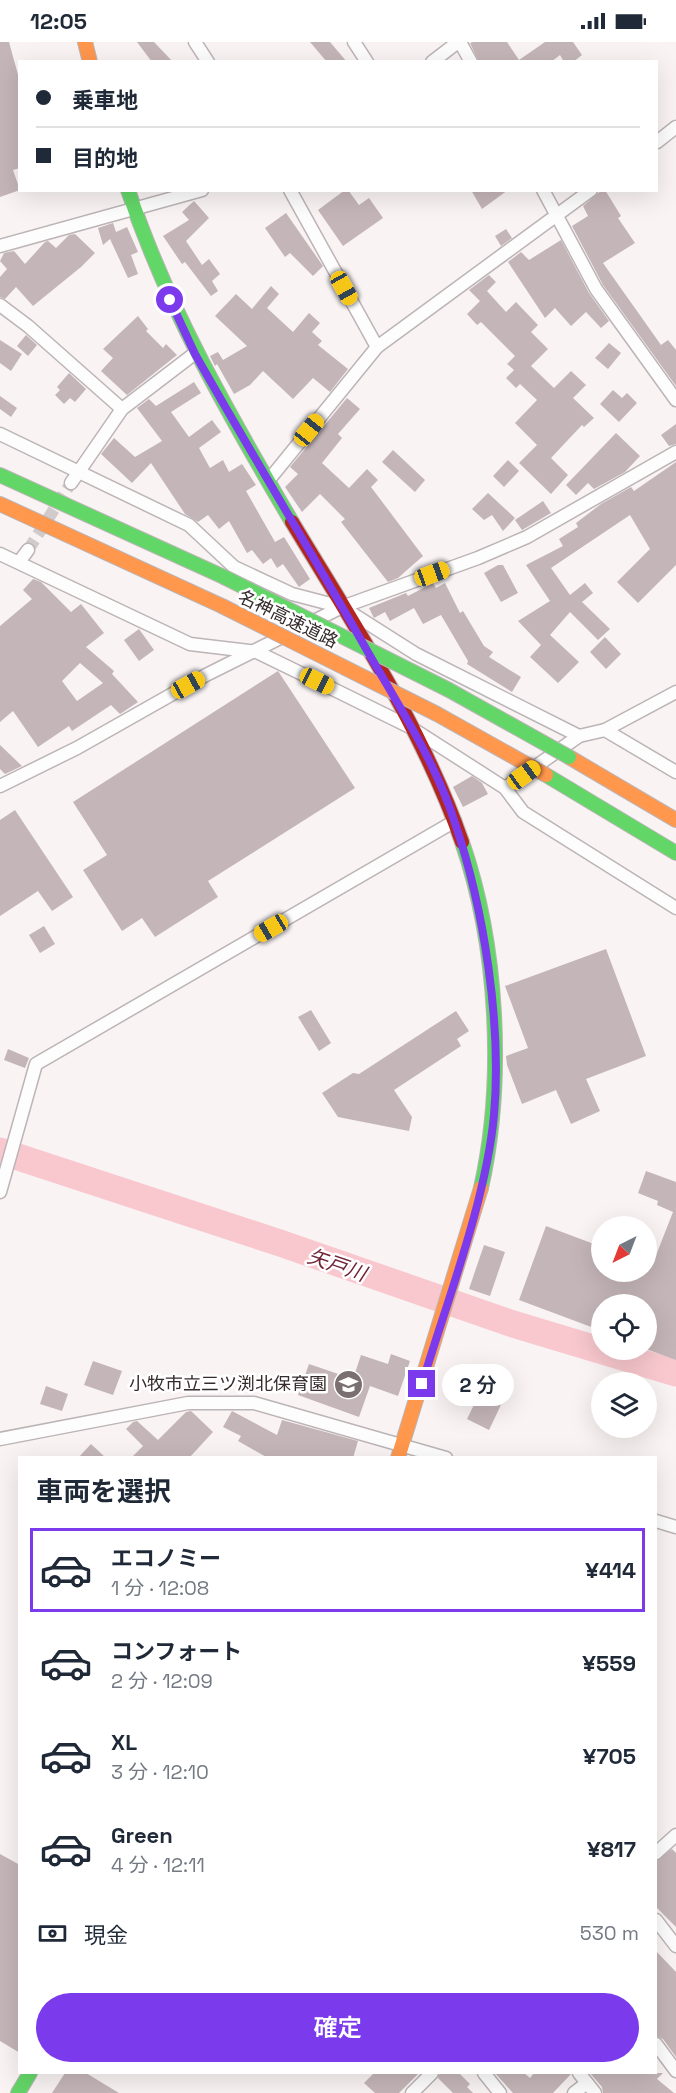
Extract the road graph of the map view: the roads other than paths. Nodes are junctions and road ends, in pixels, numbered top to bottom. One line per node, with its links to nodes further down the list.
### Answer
1 (85, 42): 5 (main road)
2 (195, 42): 6 (street)
3 (354, 42): 7 (street)
4 (459, 42): 8 (street); 9 (street)
5 (90, 60)
6 (207, 60)
7 (366, 60)
8 (435, 60)
9 (470, 60)
10 (676, 127): 11 (street)
11 (658, 141)
12 (129, 192): 17 (main road)
13 (195, 192): 17 (street)
14 (291, 192): 21 (street)
15 (544, 192): 18 (street)
16 (588, 192): 18 (street)
17 (134, 210): 19 (street); 22 (main road)
18 (555, 216): 21 (street); 23 (street)
19 (0, 246)
20 (0, 305): 24 (street)
21 (377, 346): 29 (street)
22 (195, 354): 24 (street); 29 (main road)
23 (676, 400)
24 (122, 409): 27 (street)
25 (0, 434): 27 (street)
26 (676, 452): 35 (street)
27 (79, 471): 30 (street); 35 (street)
28 (0, 475): 44 (main road, 名神高速道路, bridge)
29 (268, 481): 35 (main road)
30 (71, 483)
31 (0, 504): 46 (main road, 名神高速道路, bridge)
32 (28, 550): 34 (street)
33 (0, 554): 34 (street)
34 (20, 562): 36 (street)
35 (342, 607): 36 (street); 38 (main road); 40 (street)
36 (257, 652): 38 (street); 42 (street)
37 (676, 692): 39 (street)
38 (410, 727): 43 (street); 45 (main road)
39 (605, 730): 40 (street); 41 (street)
40 (579, 736): 43 (street)
41 (676, 772)
42 (0, 786)
43 (505, 788): 47 (street)
44 (676, 820)
45 (455, 821): 48 (street); 50 (main road)
46 (676, 853)
47 (676, 909)
48 (0, 1192)
49 (0, 1439): 50 (street)
50 (400, 1452): 51 (street)
51 (431, 1456)
52 (657, 1521): 53 (street)
53 (676, 1527)
54 (676, 1835): 55 (street)
55 (657, 1851)
56 (657, 1921): 57 (street)
57 (676, 1946)
58 (657, 2045): 59 (street)
59 (676, 2071)
60 (29, 2074): 64 (main road)
61 (431, 2074): 65 (street)
62 (485, 2074): 66 (street)
63 (583, 2078): 67 (street); 68 (street)
64 (18, 2093)
65 (412, 2093)
66 (500, 2093)
67 (574, 2093)
68 (595, 2093)

